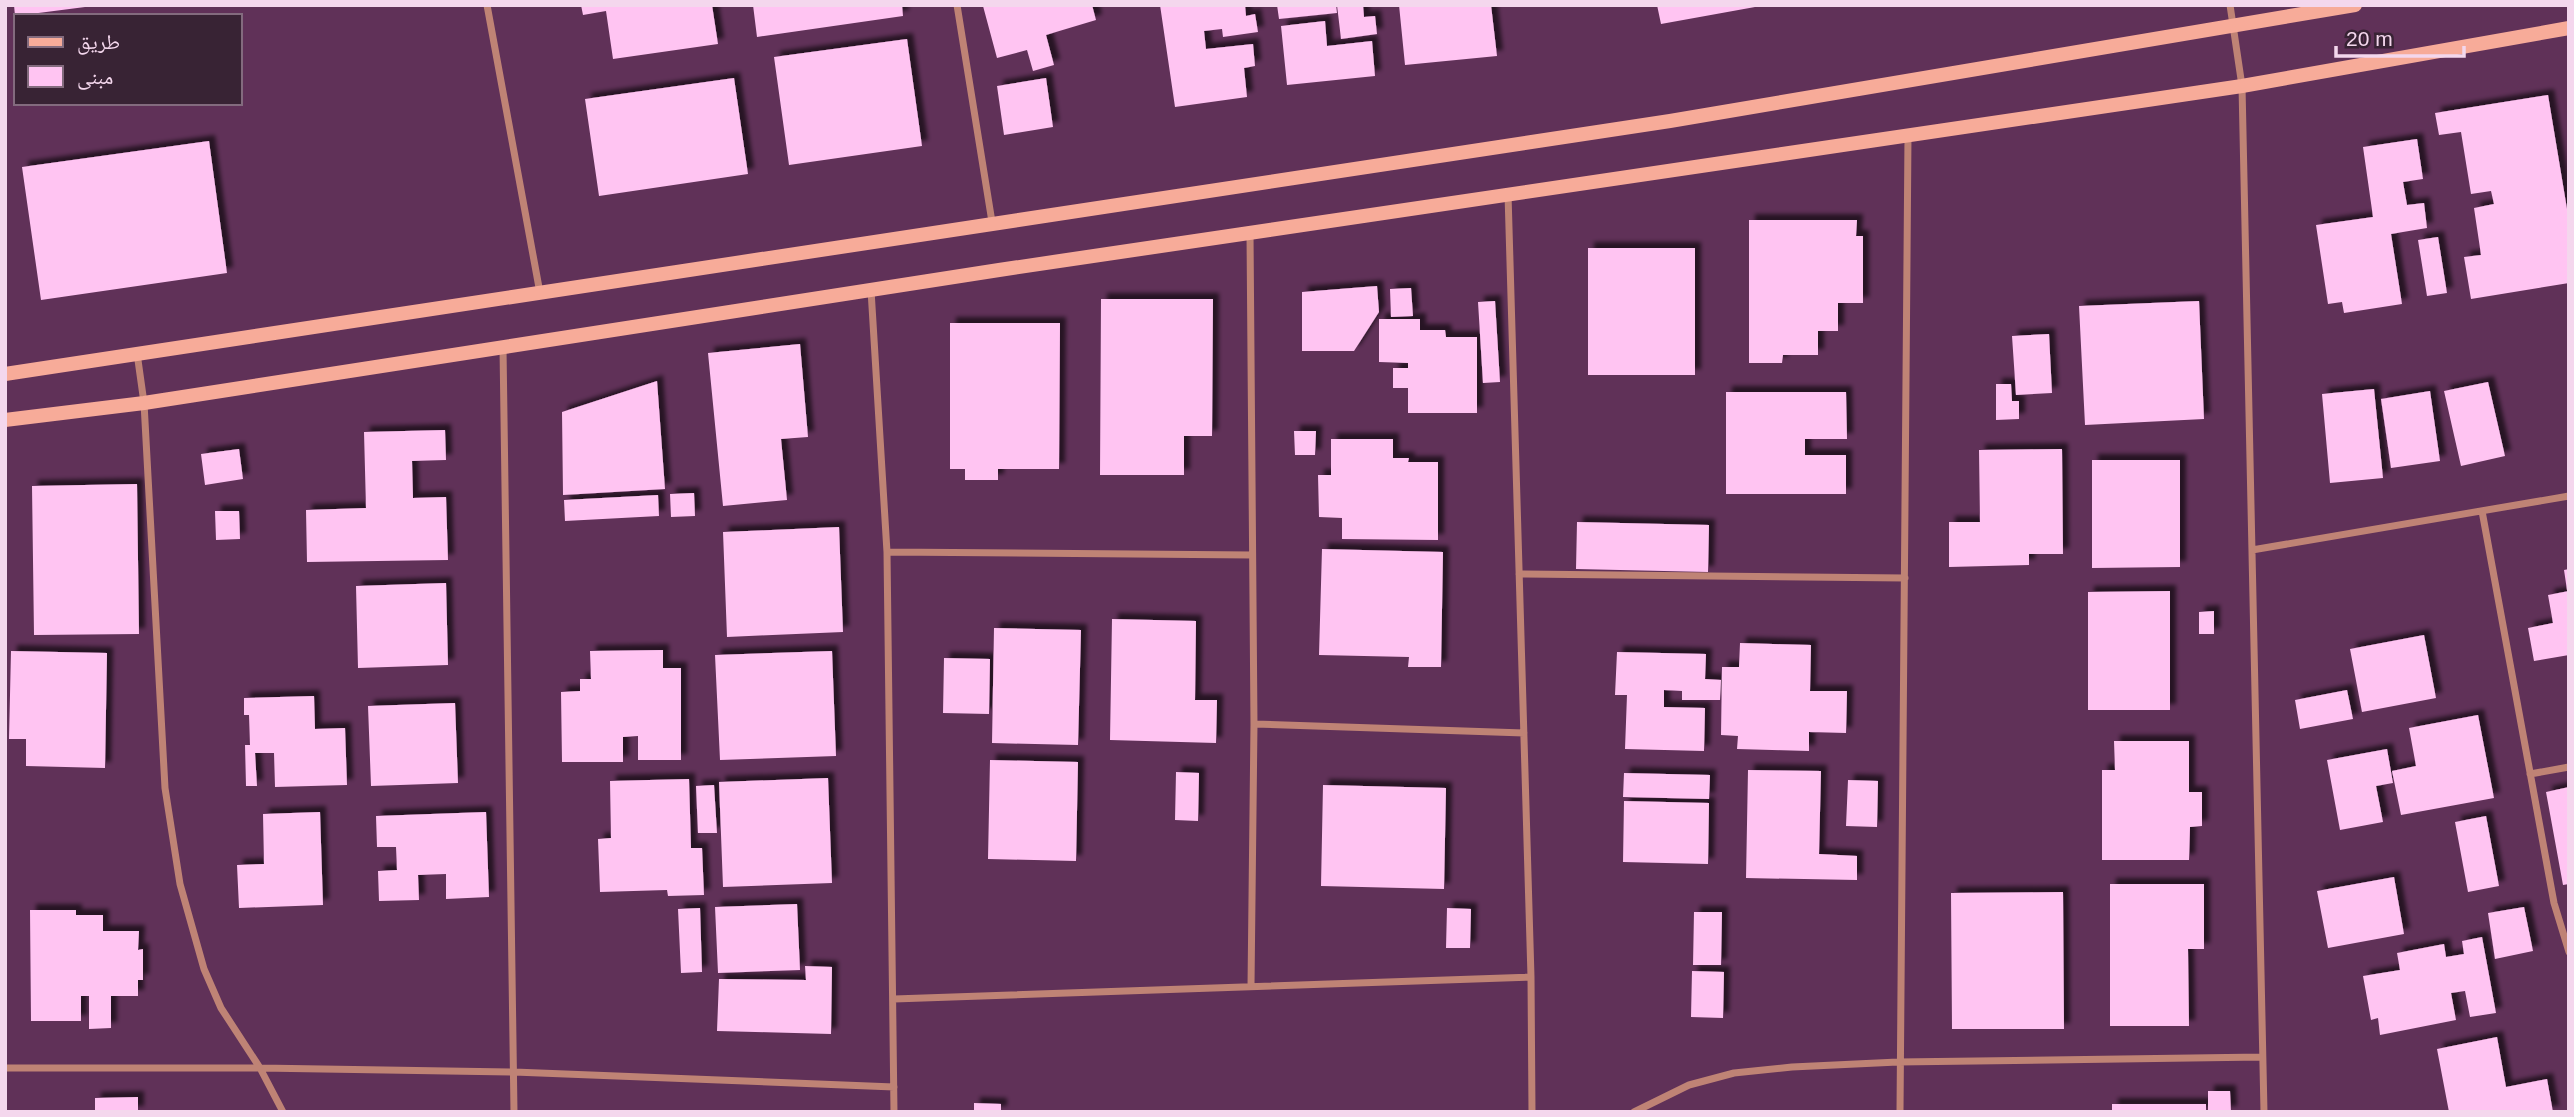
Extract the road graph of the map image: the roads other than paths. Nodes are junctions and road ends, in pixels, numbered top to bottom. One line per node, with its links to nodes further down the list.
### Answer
1 (487, 5): 13 (street)
2 (957, 5): 10 (street)
3 (2230, 5): 5 (street)
4 (2355, 5): 5 (street)
5 (2234, 26): 7 (street); 10 (street)
6 (2569, 28): 7 (street)
7 (2242, 86): 8 (street); 21 (street)
8 (1908, 136): 9 (street); 25 (street)
9 (1508, 194): 11 (street); 24 (street)
10 (992, 222): 13 (street)
11 (1250, 233): 12 (street); 23 (street)
12 (871, 290): 14 (street); 22 (street)
13 (540, 293): 15 (street)
14 (503, 348): 17 (street); 38 (street)
15 (137, 353): 16 (street); 17 (street)
16 (5, 374)
17 (144, 402): 18 (street); 37 (street)
18 (5, 420)
19 (2569, 496): 20 (street)
20 (2482, 511): 21 (street); 29 (street)
21 (2252, 550): 34 (street)
22 (887, 552): 23 (street); 33 (street)
23 (1252, 555): 26 (street)
24 (1519, 574): 25 (street); 27 (street)
25 (1905, 578): 35 (street)
26 (1254, 724): 27 (street); 32 (street)
27 (1524, 733): 31 (street)
28 (2569, 767): 29 (street)
29 (2530, 774): 30 (street)
30 (2569, 952)
31 (1531, 977): 32 (street); 43 (street)
32 (1251, 986): 33 (street)
33 (894, 999): 39 (street)
34 (2262, 1057): 35 (street); 46 (street)
35 (1898, 1062): 44 (street); 45 (street)
36 (5, 1068): 37 (street)
37 (260, 1068): 38 (street); 40 (street)
38 (514, 1072): 39 (street); 41 (street)
39 (894, 1087): 42 (street)
40 (283, 1112)
41 (514, 1112)
42 (894, 1112)
43 (1532, 1112)
44 (1634, 1112)
45 (1900, 1112)
46 (2264, 1112)

